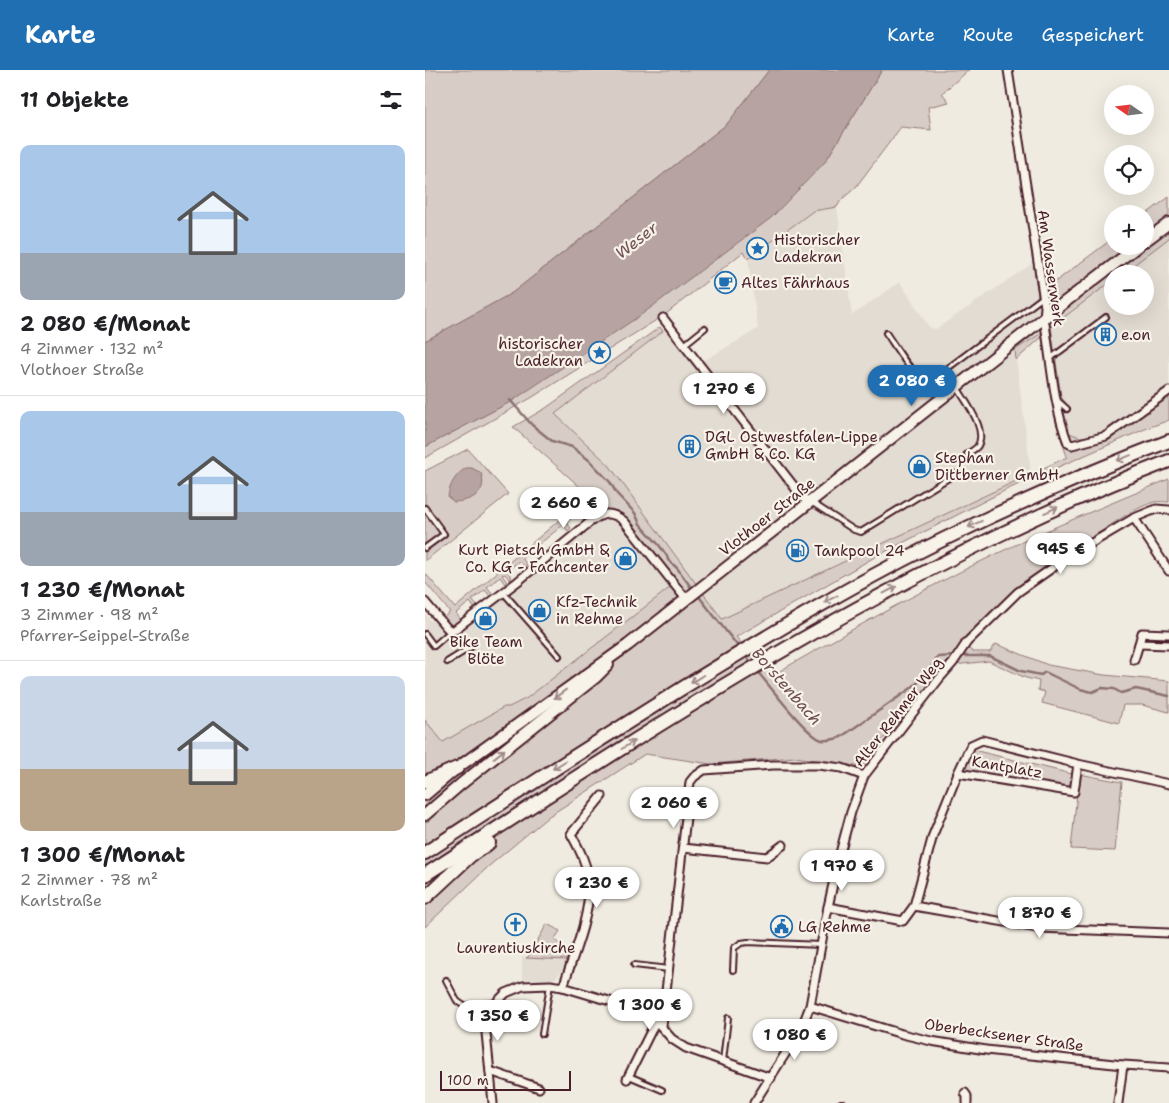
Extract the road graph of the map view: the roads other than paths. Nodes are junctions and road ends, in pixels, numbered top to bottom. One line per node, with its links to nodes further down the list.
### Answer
1 (1008, 70): 5 (street, Am Wasserwerk)
2 (1169, 223): 3 (main road)
3 (1154, 234)
4 (1126, 255): 7 (main road, Vlothoer Straße)
5 (1043, 297): 7 (street, Am Wasserwerk); 10 (lane)
6 (663, 318): 11 (street)
7 (1044, 318): 12 (street, Am Wasserwerk); 13 (main road, Vlothoer Straße)
8 (1106, 318): 12 (lane)
9 (705, 328): 11 (lane)
10 (886, 333)
11 (684, 345): 21 (street)
12 (1051, 358): 15 (street, Am Wasserwerk)
13 (957, 387): 18 (lane); 21 (main road, Vlothoer Straße)
14 (1169, 391): 15 (street, Am Wasserwerk)
15 (1057, 401): 16 (lane)
16 (1067, 409)
17 (1169, 440): 52 (highway, one-way to 52)
18 (967, 454)
19 (1169, 461): 46 (highway, one-way to 19)
20 (955, 474): 21 (lane)
21 (811, 502): 28 (main road, Vlothoer Straße)
22 (425, 508): 25 (lane)
23 (1169, 510): 24 (street, Alter Rehmer Weg)
24 (1134, 518): 26 (street); 43 (street, Alter Rehmer Weg)
25 (425, 548)
26 (1169, 571)
27 (503, 592): 28 (street); 30 (street); 37 (lane)
28 (686, 599): 34 (main road, Vlothoer Straße)
29 (425, 602): 30 (street)
30 (453, 630): 31 (lane)
31 (425, 634)
32 (1169, 634): 33 (street)
33 (1139, 644): 35 (street); 38 (street)
34 (628, 645): 41 (main road, Vlothoer Straße, one-way to 41); 49 (main road, Vlothoer Straße, one-way to 34)
35 (1169, 645)
36 (471, 647): 39 (lane)
37 (559, 656)
38 (1134, 660)
39 (447, 662)
40 (1078, 764): 42 (street, Kantplatz); 42 (street, Kantplatz); 45 (street)
41 (457, 768): 44 (highway); 47 (main road, Vlothoer Straße)
42 (958, 773): 55 (street)
43 (864, 776): 51 (street); 56 (street, Alter Rehmer Weg)
44 (425, 782)
45 (1169, 784)
46 (557, 789): 53 (highway); 54 (highway)
47 (425, 795)
48 (602, 796): 64 (street)
49 (425, 815)
50 (783, 845): 51 (street)
51 (683, 848): 60 (street)
52 (425, 854)
53 (425, 875)
54 (425, 898)
55 (914, 906): 56 (street); 57 (street)
56 (828, 907): 58 (street, Alter Rehmer Weg)
57 (1169, 933)
58 (821, 945): 61 (lane); 66 (street, Alter Rehmer Weg)
59 (634, 965): 60 (lane)
60 (669, 969): 68 (street)
61 (733, 970)
62 (447, 980): 65 (lane)
63 (550, 985): 64 (street); 65 (street); 69 (lane)
64 (563, 987): 68 (street)
65 (496, 1003): 73 (street)
66 (810, 1006): 71 (street, Oberbecksener Straße); 75 (street, Alter Rehmer Weg)
67 (728, 1018): 70 (lane)
68 (659, 1024): 70 (street); 74 (street)
69 (543, 1034)
70 (723, 1061): 75 (street)
71 (1123, 1065): 72 (street, Oberbecksener Straße); 82 (street)
72 (1169, 1068)
73 (490, 1071): 76 (street); 79 (street)
74 (628, 1077): 77 (lane)
75 (771, 1078): 80 (street, Alter Rehmer Weg)
76 (539, 1088)
77 (662, 1090)
78 (965, 1093): 81 (street)
79 (493, 1103)
80 (754, 1103)
81 (967, 1103)
82 (1117, 1103)

